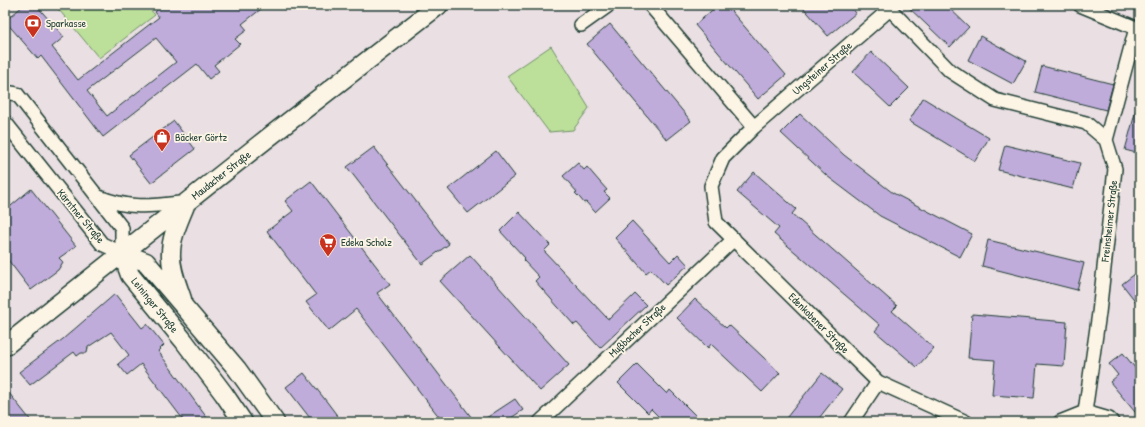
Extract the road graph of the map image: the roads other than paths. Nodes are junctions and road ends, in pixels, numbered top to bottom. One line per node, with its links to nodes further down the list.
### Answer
1 (440, 5): 12 (main road, Maudacher Straße)
2 (609, 5): 5 (street)
3 (650, 5): 8 (street)
4 (1080, 5): 9 (street)
5 (581, 25)
6 (5, 92): 11 (street, Kärntner Straße)
7 (5, 122): 14 (street, Kärntner Straße)
8 (754, 127): 9 (street, Ungsteiner Straße); 10 (street, Ungsteiner Straße)
9 (1106, 140): 18 (street, Freinsheimer Straße)
10 (711, 186): 13 (street, Edenkobener Straße)
11 (99, 197): 12 (street); 14 (street, Kärntner Straße)
12 (187, 202): 14 (main road, Maudacher Straße); 15 (main road, Leininger Straße)
13 (734, 239): 17 (street, Edenkobener Straße); 21 (street, Mußbacher Straße)
14 (122, 253): 15 (main road, Leininger Straße); 16 (main road, Maudacher Straße); 19 (main road, Leininger Straße)
15 (184, 305): 20 (main road, Leininger Straße)
16 (5, 346)
17 (878, 382): 22 (street); 23 (street, Edenkobener Straße)
18 (1085, 412): 24 (street); 25 (street)
19 (243, 422)
20 (275, 422)
21 (540, 422)
22 (851, 422)
23 (966, 422)
24 (1060, 422)
25 (1112, 422)

